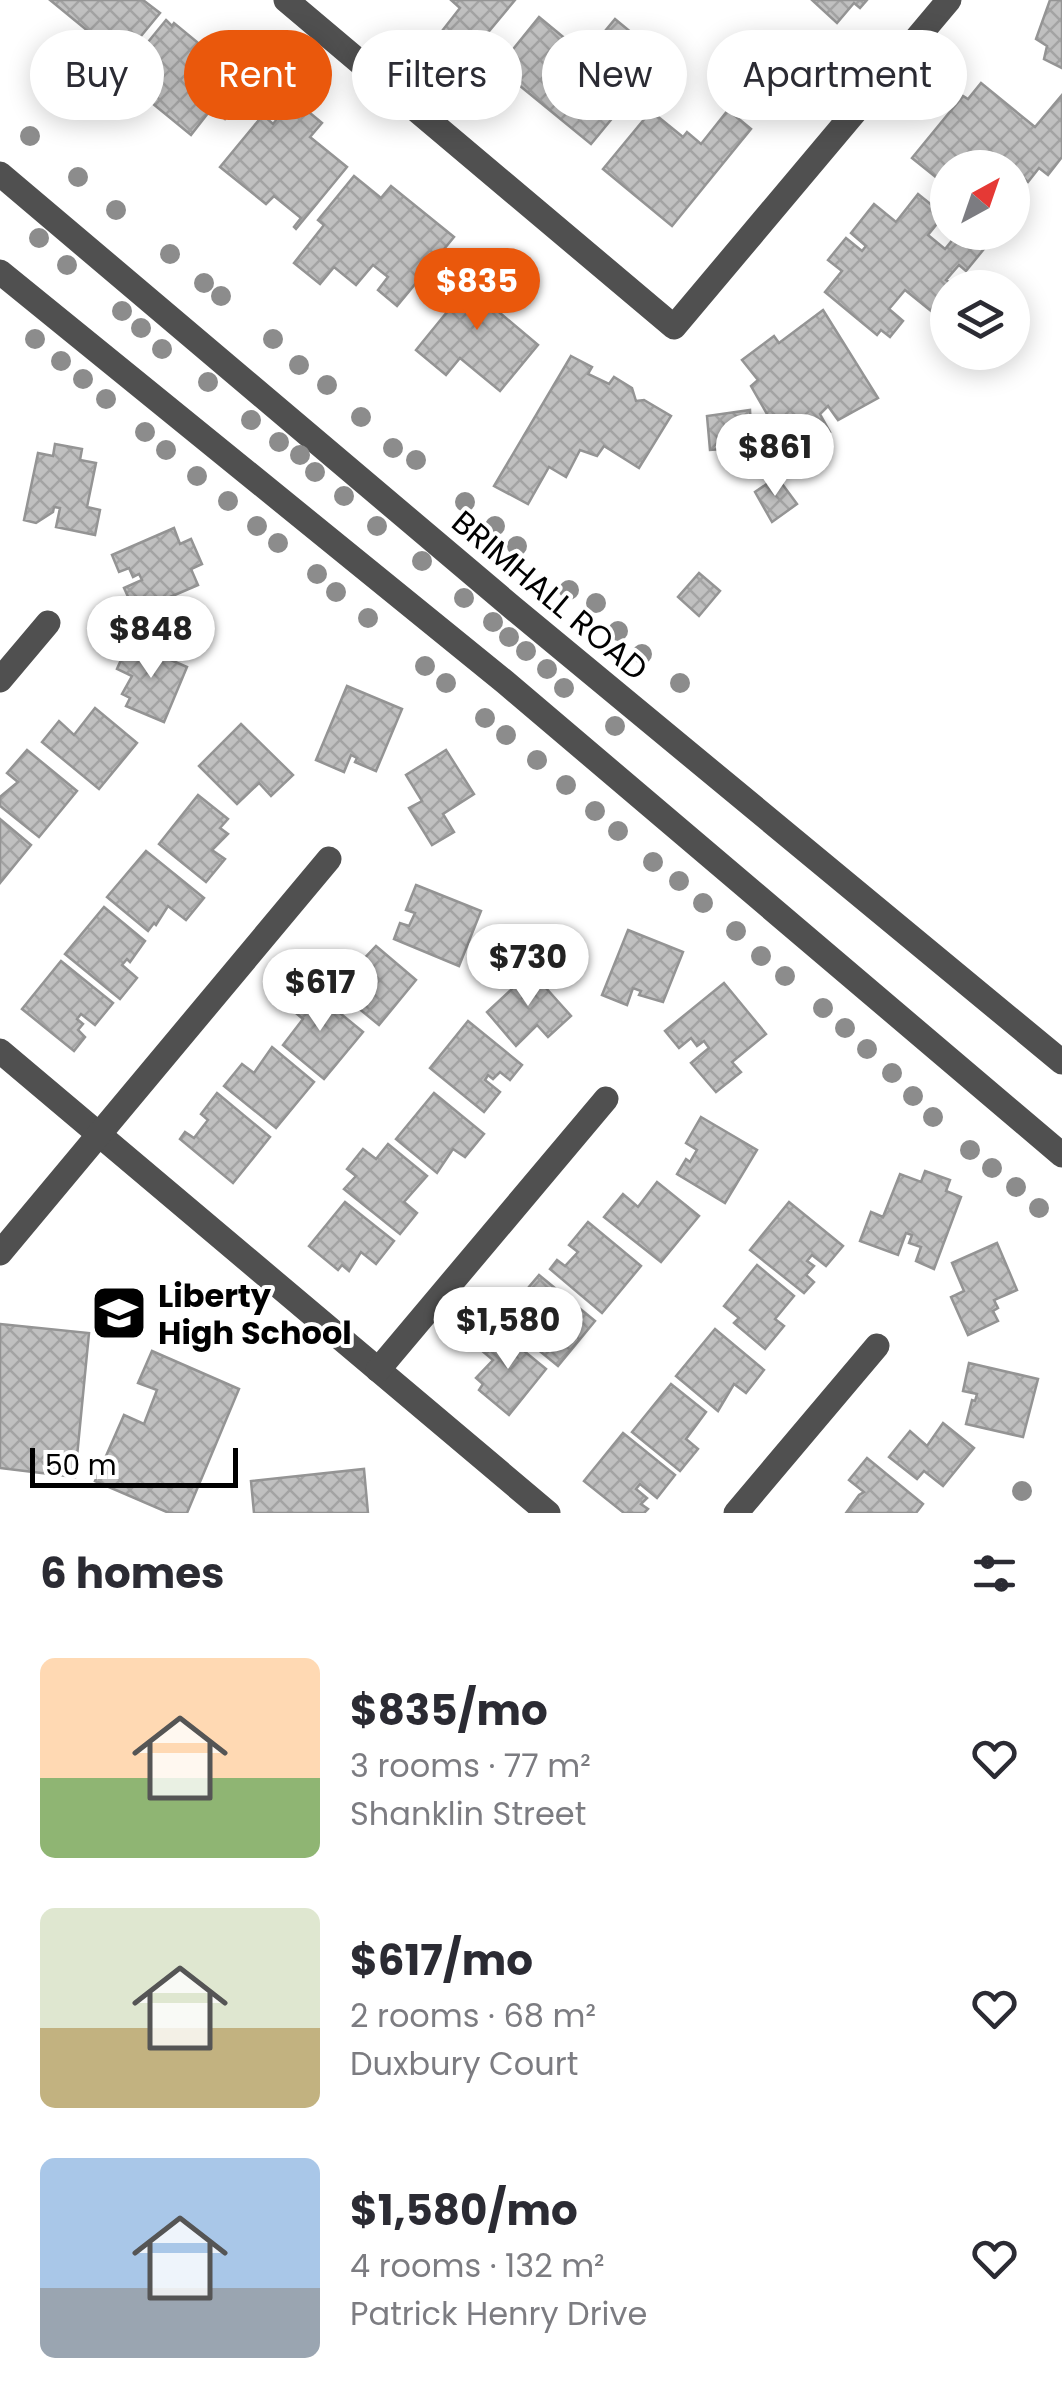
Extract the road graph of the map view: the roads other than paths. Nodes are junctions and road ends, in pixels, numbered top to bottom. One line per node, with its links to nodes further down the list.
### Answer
1 (286, 0): 2 (street)
2 (949, 0)
3 (0, 174): 9 (street, BRIMHALL ROAD)
4 (0, 272): 12 (street)
5 (48, 622): 6 (street)
6 (0, 680)
7 (329, 858): 11 (street)
8 (0, 1052): 11 (street)
9 (1062, 1062)
10 (606, 1099): 15 (street)
11 (98, 1134): 13 (street); 15 (street)
12 (1062, 1155)
13 (0, 1253)
14 (877, 1346): 17 (street)
15 (378, 1370): 16 (street)
16 (548, 1513)
17 (736, 1513)

